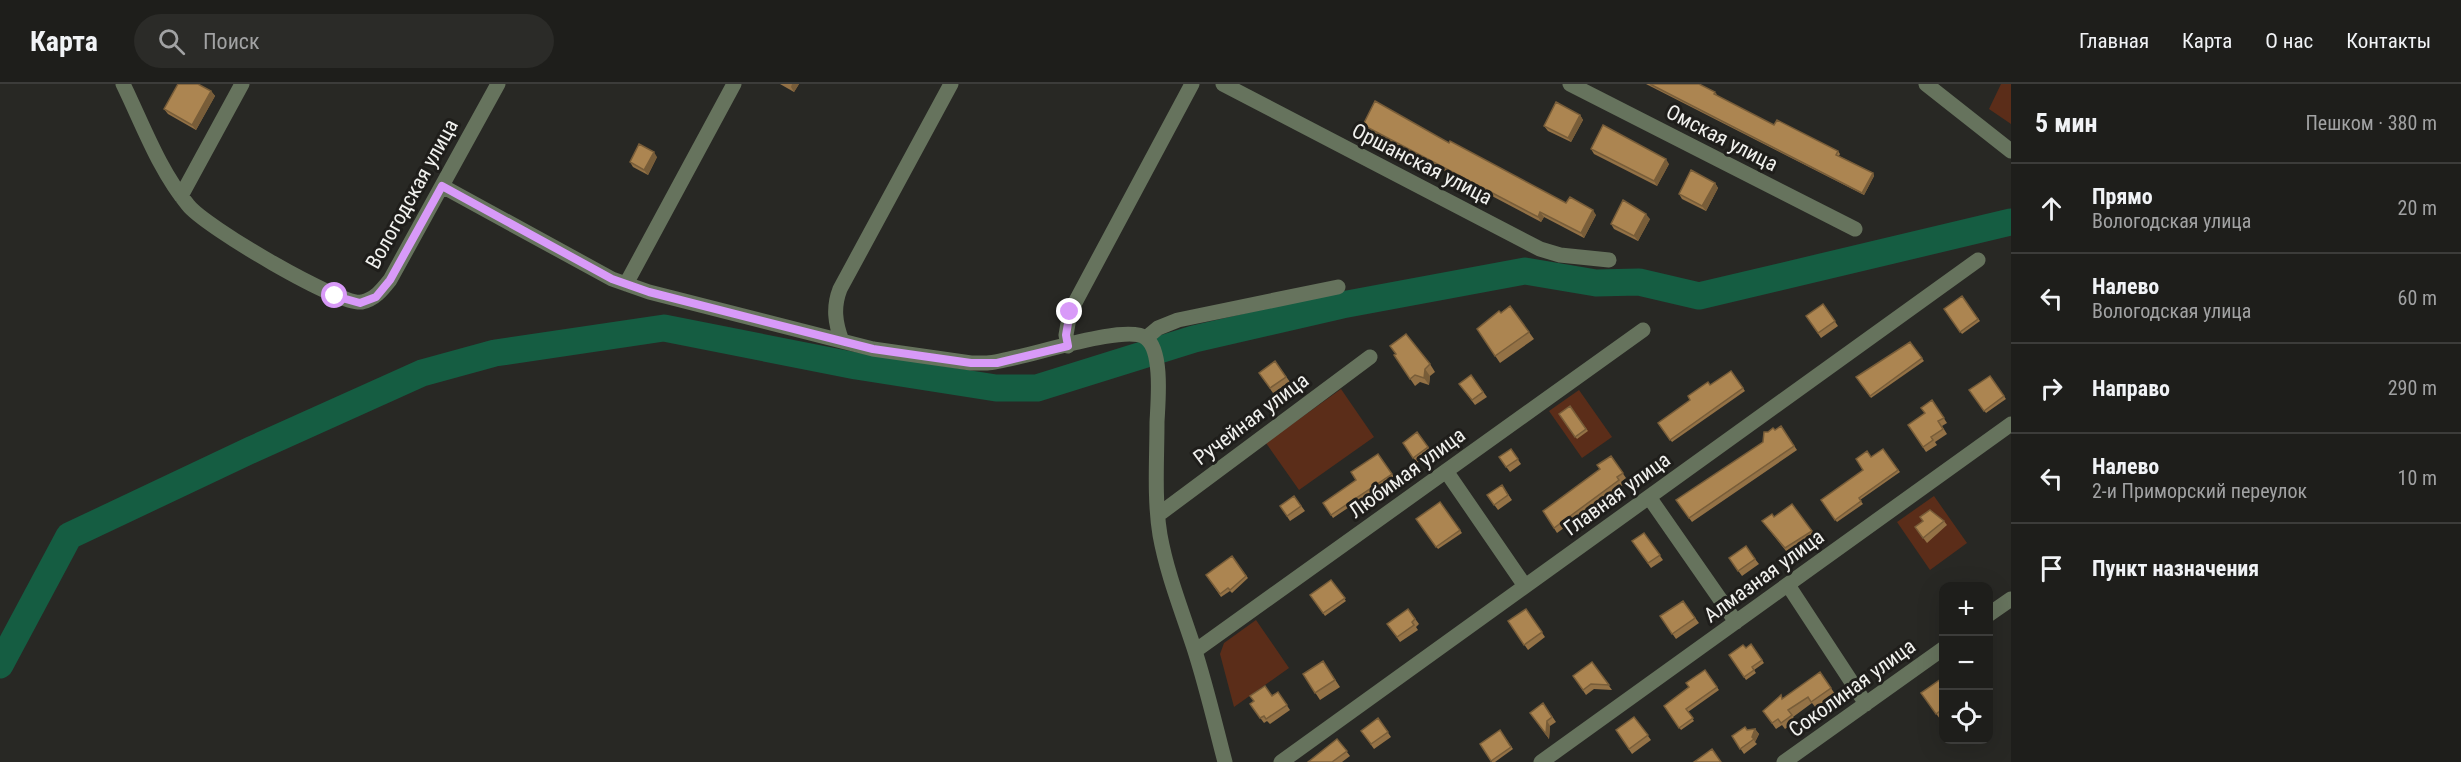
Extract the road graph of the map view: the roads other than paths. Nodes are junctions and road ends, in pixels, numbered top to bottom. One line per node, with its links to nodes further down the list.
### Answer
1 (123, 84): 12 (street, Вологодская улица)
2 (242, 84): 12 (street)
3 (498, 84): 11 (street, Вологодская улица)
4 (734, 84): 16 (street)
5 (951, 84): 19 (street)
6 (1192, 84): 20 (street)
7 (1223, 84): 14 (street, Оршанская улица)
8 (1569, 84): 13 (street, Омская улица)
9 (1926, 84): 10 (street)
10 (2011, 151)
11 (442, 186): 12 (street, Вологодская улица); 16 (street)
12 (181, 196)
13 (1855, 229)
14 (1609, 260)
15 (1978, 260): 25 (street, Главная улица)
16 (626, 284): 19 (street)
17 (1338, 287): 21 (street)
18 (1643, 330): 24 (street, Любимая улица)
19 (842, 341): 20 (street)
20 (1068, 346): 21 (street)
21 (1152, 349): 26 (street)
22 (1370, 357): 26 (street, Ручейная улица)
23 (2011, 424): 27 (street, Алмазная улица)
24 (1446, 471): 28 (street); 32 (street, Любимая улица)
25 (1649, 497): 28 (street, Главная улица); 31 (street)
26 (1158, 514): 32 (street)
27 (1788, 585): 31 (street, Алмазная улица); 34 (street)
28 (1525, 586): 36 (street, Главная улица)
29 (2011, 599): 30 (street)
30 (1993, 612)
31 (1736, 622): 37 (street, Алмазная улица)
32 (1195, 651): 35 (street)
33 (1939, 652): 34 (street, Соколиная улица)
34 (1866, 704): 38 (street, Соколиная улица)
35 (1225, 762)
36 (1281, 762)
37 (1541, 762)
38 (1784, 762)

